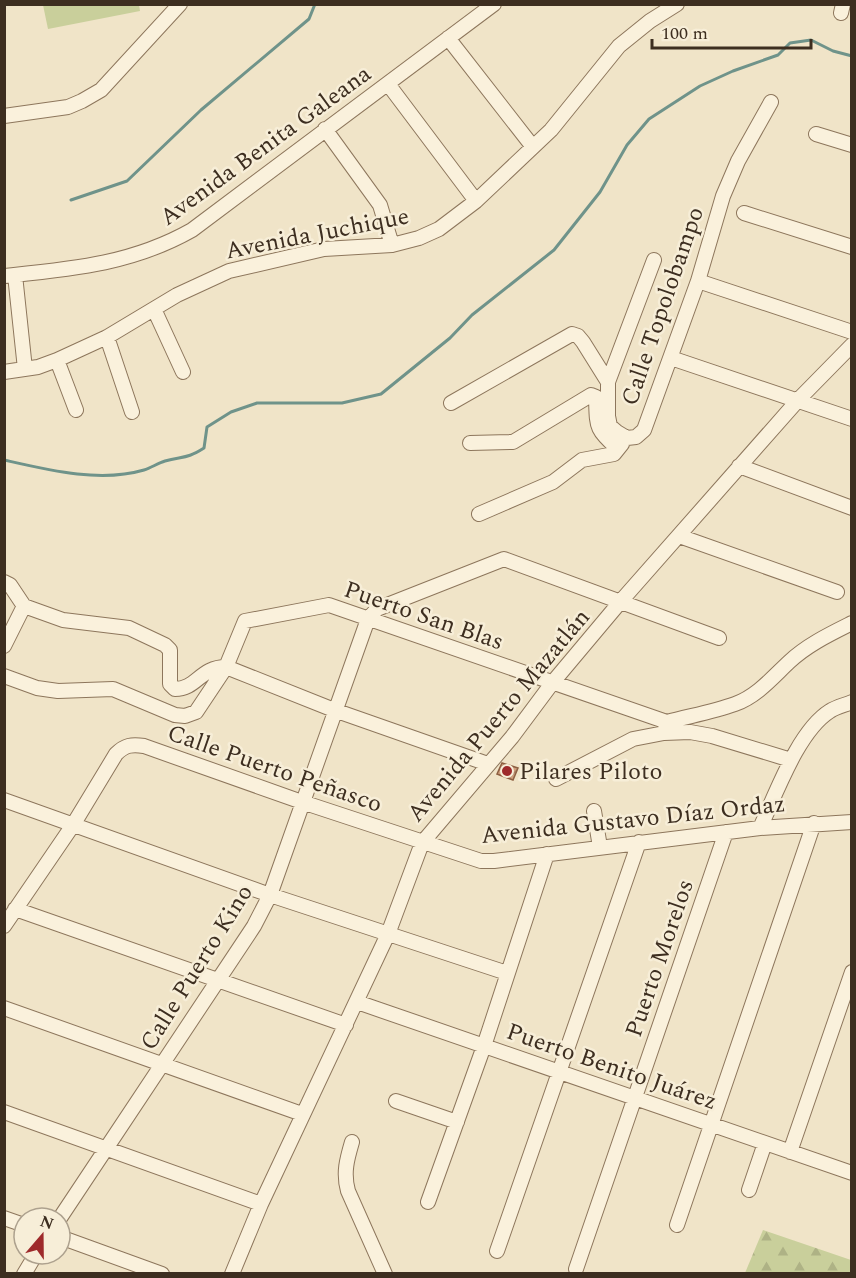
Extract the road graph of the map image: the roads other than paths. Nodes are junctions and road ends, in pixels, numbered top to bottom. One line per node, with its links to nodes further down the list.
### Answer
1 (180, 4): 7 (street)
2 (494, 4): 4 (street, Avenida Benita Galeana)
3 (677, 4): 11 (street, Avenida Juchique)
4 (448, 38): 5 (street, Avenida Benita Galeana); 11 (street)
5 (387, 84): 8 (street, Avenida Benita Galeana); 12 (street)
6 (771, 102): 18 (street, Calle Topolobampo)
7 (4, 116)
8 (325, 129): 14 (street); 17 (street, Avenida Benita Galeana)
9 (816, 134): 10 (street)
10 (852, 145)
11 (533, 147): 12 (street, Avenida Juchique)
12 (476, 201): 14 (street, Avenida Juchique)
13 (744, 213): 15 (street)
14 (392, 244): 19 (street, Avenida Juchique)
15 (852, 247)
16 (654, 260): 28 (street, Calle Topolobampo)
17 (10, 275): 25 (street)
18 (698, 281): 20 (street); 23 (street, Calle Topolobampo)
19 (154, 309): 21 (street, Avenida Juchique); 27 (street)
20 (852, 332)
21 (107, 337): 24 (street, Avenida Juchique); 32 (street)
22 (852, 345): 29 (street, Avenida Puerto Mazatlán)
23 (671, 358): 29 (street); 35 (street, Calle Topolobampo)
24 (57, 360): 25 (street, Avenida Juchique); 31 (street)
25 (25, 369): 26 (street, Avenida Juchique)
26 (4, 372)
27 (183, 372)
28 (608, 382): 30 (street); 35 (street, Calle Topolobampo)
29 (799, 399): 33 (street); 36 (street, Avenida Puerto Mazatlán)
30 (451, 403)
31 (76, 410)
32 (132, 412)
33 (852, 419)
34 (470, 443): 35 (street)
35 (622, 444): 38 (street)
36 (739, 466): 37 (street); 39 (street, Avenida Puerto Mazatlán)
37 (852, 508)
38 (479, 514)
39 (679, 536): 41 (street); 42 (street, Avenida Puerto Mazatlán)
40 (4, 582): 43 (street)
41 (837, 592)
42 (621, 601): 44 (street); 46 (street); 50 (street, Avenida Puerto Mazatlán)
43 (24, 606): 47 (street); 48 (street)
44 (368, 619): 48 (street, Puerto San Blas); 50 (street, Puerto San Blas); 52 (street, Calle Puerto Kino)
45 (852, 623): 53 (street)
46 (719, 638)
47 (4, 646)
48 (226, 667): 49 (street); 52 (street)
49 (4, 676)
50 (553, 682): 53 (street, Puerto San Blas); 55 (street, Avenida Puerto Mazatlán)
51 (852, 702): 54 (street)
52 (334, 710): 55 (street); 58 (street, Calle Puerto Kino)
53 (666, 727): 54 (street); 56 (street)
54 (791, 760): 63 (street)
55 (488, 764): 66 (street, Avenida Puerto Mazatlán)
56 (556, 779)
57 (4, 800): 62 (street)
58 (302, 802): 62 (street, Calle Puerto Peñasco); 66 (street, Calle Puerto Peñasco); 69 (street, Calle Puerto Kino)
59 (594, 811): 67 (street)
60 (852, 822): 61 (street, Avenida Gustavo Díaz Ordaz)
61 (814, 823): 63 (street, Avenida Gustavo Díaz Ordaz); 87 (street)
62 (74, 825): 69 (street); 70 (street)
63 (760, 828): 64 (street, Avenida Gustavo Díaz Ordaz)
64 (726, 832): 65 (street, Avenida Gustavo Díaz Ordaz); 82 (street, Puerto Morelos)
65 (639, 842): 67 (street, Avenida Gustavo Díaz Ordaz); 81 (street)
66 (422, 843): 68 (street, Avenida Gustavo Díaz Ordaz); 72 (street, Avenida Puerto Mazatlán)
67 (600, 848): 68 (street, Avenida Gustavo Díaz Ordaz)
68 (547, 854): 74 (street)
69 (270, 895): 72 (street); 75 (street, Calle Puerto Kino)
70 (15, 909): 71 (street); 75 (street)
71 (4, 926)
72 (388, 934): 74 (street); 76 (street, Avenida Puerto Mazatlán)
73 (852, 972): 91 (street)
74 (507, 973): 79 (street)
75 (218, 980): 78 (street); 80 (street, Calle Puerto Kino)
76 (357, 1002): 78 (street, Avenida Puerto Mazatlán); 79 (street, Puerto Benito Juárez)
77 (4, 1008): 80 (street)
78 (346, 1025): 85 (street, Avenida Puerto Mazatlán)
79 (484, 1046): 81 (street, Puerto Benito Juárez); 86 (street)
80 (161, 1065): 85 (street); 90 (street, Calle Puerto Kino)
81 (560, 1072): 82 (street, Puerto Benito Juárez); 99 (street)
82 (635, 1098): 87 (street, Puerto Benito Juárez); 100 (street, Puerto Morelos)
83 (396, 1101): 86 (street)
84 (4, 1112): 90 (street)
85 (302, 1114): 95 (street, Avenida Puerto Mazatlán)
86 (457, 1122): 94 (street)
87 (711, 1125): 89 (street, Puerto Benito Juárez); 97 (street)
88 (352, 1142): 103 (street)
89 (765, 1143): 91 (street, Puerto Benito Juárez); 93 (street)
90 (106, 1148): 95 (street); 96 (street, Calle Puerto Kino)
91 (790, 1152): 92 (street, Puerto Benito Juárez)
92 (852, 1173)
93 (749, 1190)
94 (428, 1202)
95 (261, 1204): 102 (street, Avenida Puerto Mazatlán)
96 (68, 1206)
97 (677, 1225)
98 (72, 1241): 101 (street)
99 (497, 1251)
100 (576, 1269)
101 (162, 1274)
102 (232, 1274)
103 (385, 1274)

